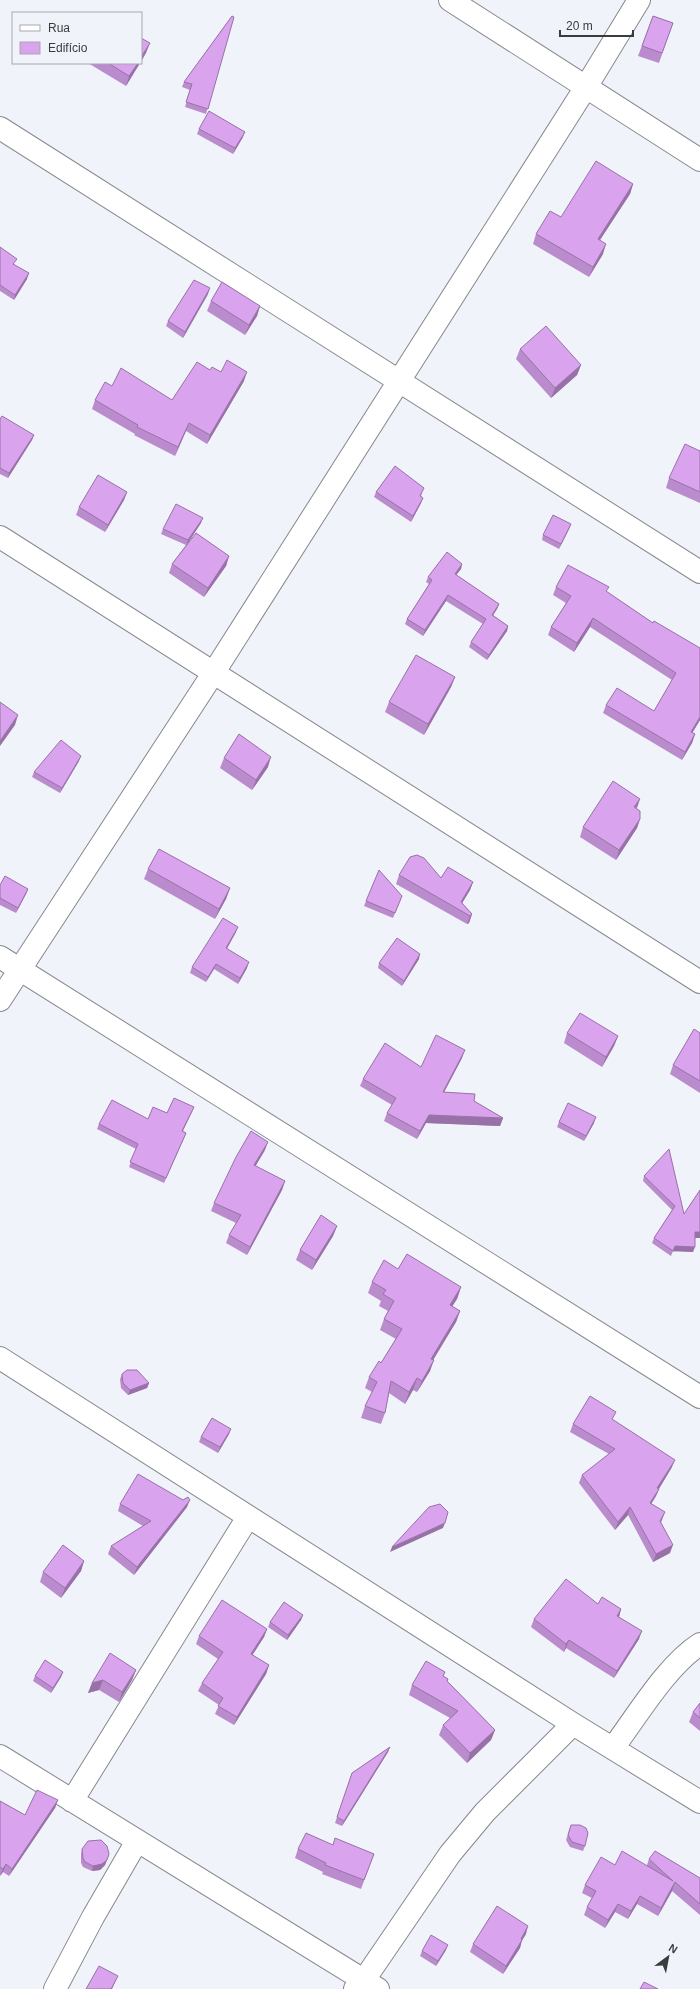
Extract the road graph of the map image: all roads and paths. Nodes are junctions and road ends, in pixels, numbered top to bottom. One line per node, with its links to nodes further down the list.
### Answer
1 (450, 0): 3 (street)
2 (639, 0): 3 (street)
3 (586, 87): 5 (street); 6 (street)
4 (0, 128): 6 (street)
5 (700, 160)
6 (398, 380): 8 (street); 9 (street)
7 (0, 537): 9 (street)
8 (700, 572)
9 (214, 672): 11 (street); 12 (street)
10 (0, 956): 11 (street)
11 (19, 969): 13 (street); 15 (street)
12 (700, 982)
13 (0, 1000)
14 (0, 1358): 16 (street)
15 (700, 1397)
16 (248, 1517): 18 (street); 21 (street)
17 (700, 1644): 19 (street)
18 (573, 1724): 19 (street); 24 (street)
19 (613, 1748): 22 (street)
20 (0, 1756): 21 (street)
21 (72, 1801): 23 (street)
22 (700, 1802)
23 (137, 1841): 24 (street); 25 (street)
24 (365, 1986)
25 (55, 1989)

